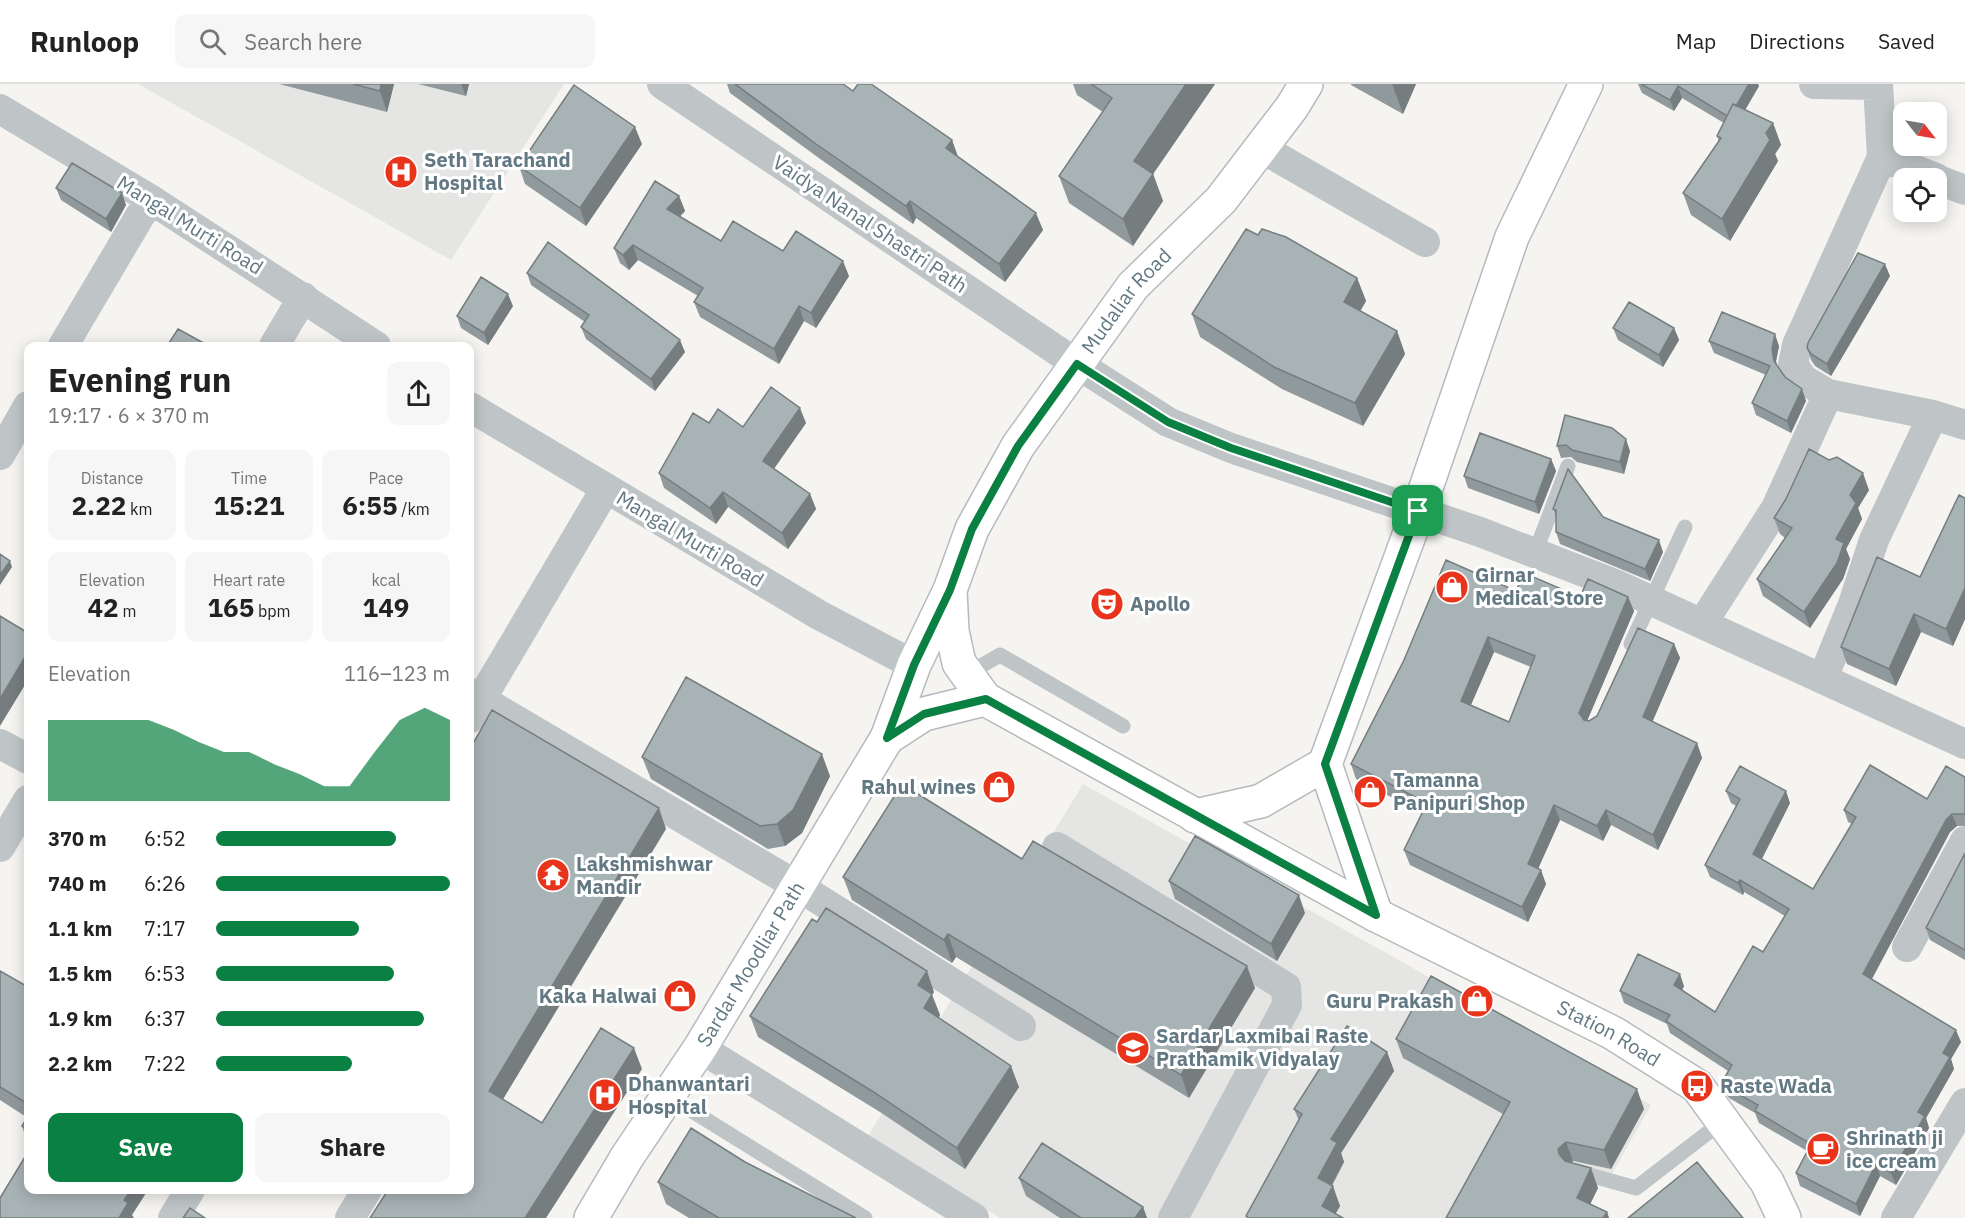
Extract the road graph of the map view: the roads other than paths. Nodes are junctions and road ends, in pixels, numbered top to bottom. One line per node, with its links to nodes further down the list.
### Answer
1 (662, 84): 19 (street, Vaidya Nanal Shastri Path)
2 (1306, 84): 7 (street, Mudaliar Road)
3 (1586, 84): 28 (street)
4 (1814, 84): 5 (street)
5 (1878, 85): 8 (street)
6 (4, 120): 12 (street, Mangal Murti Road)
7 (1261, 148): 13 (street); 19 (street, Mudaliar Road)
8 (1881, 157): 9 (street); 20 (street)
9 (1910, 168)
10 (1947, 182): 11 (street)
11 (1965, 189)
12 (150, 199): 14 (street, Mangal Murti Road); 16 (street)
13 (1425, 242)
14 (303, 297): 15 (street, Mangal Murti Road); 17 (street)
15 (342, 337): 18 (street, Mangal Murti Road)
16 (65, 342)
17 (276, 342)
18 (361, 342)
19 (1077, 364): 28 (street, Vaidya Nanal Shastri Path); 31 (street, Mudaliar Road)
20 (1828, 394): 23 (street); 33 (street)
21 (474, 409): 27 (street, Mangal Murti Road)
22 (24, 413): 25 (street)
23 (1934, 415): 24 (street); 36 (street)
24 (1965, 425)
25 (0, 455)
26 (1568, 466): 30 (lane)
27 (606, 489): 35 (street, Mangal Murti Road); 38 (street)
28 (1418, 511): 30 (street, Vaidya Nanal Shastri Path); 45 (street)
29 (1685, 527): 32 (lane)
30 (1535, 553): 32 (street, Vaidya Nanal Shastri Path)
31 (950, 590): 35 (street, Mudaliar Road); 37 (street)
32 (1651, 599): 33 (street, Vaidya Nanal Shastri Path); 34 (lane)
33 (1702, 624): 36 (street, Vaidya Nanal Shastri Path)
34 (1623, 663)
35 (914, 665): 41 (street, Sardar Moodliar Path)
36 (1823, 678): 43 (street, Vaidya Nanal Shastri Path)
37 (976, 687): 40 (lane); 41 (street, Sardar Moodliar Path); 47 (street, Station Road)
38 (474, 702)
39 (474, 705): 51 (street)
40 (1123, 726)
41 (887, 738): 51 (street, Sardar Moodliar Path)
42 (0, 744): 44 (street)
43 (1965, 744)
44 (24, 757)
45 (1325, 764): 47 (street); 52 (street)
46 (24, 807): 49 (street)
47 (1195, 816): 52 (street, Station Road)
48 (1965, 841): 53 (street)
49 (0, 847)
50 (1057, 847): 67 (street)
51 (799, 887): 54 (street); 55 (street, Sardar Moodliar Path)
52 (1376, 915): 58 (street, Station Road)
53 (1906, 946)
54 (1021, 1026)
55 (700, 1048): 56 (street, Sardar Moodliar Path); 66 (street)
56 (668, 1096): 64 (street, Sardar Moodliar Path); 65 (lane)
57 (1965, 1103): 69 (street)
58 (1723, 1121): 59 (lane); 68 (street, Station Road)
59 (1575, 1171)
60 (188, 1194): 62 (street)
61 (365, 1194): 63 (street)
62 (173, 1218)
63 (350, 1218)
64 (591, 1218)
65 (865, 1218)
66 (974, 1218)
67 (1173, 1218)
68 (1784, 1218)
69 (1896, 1218)

